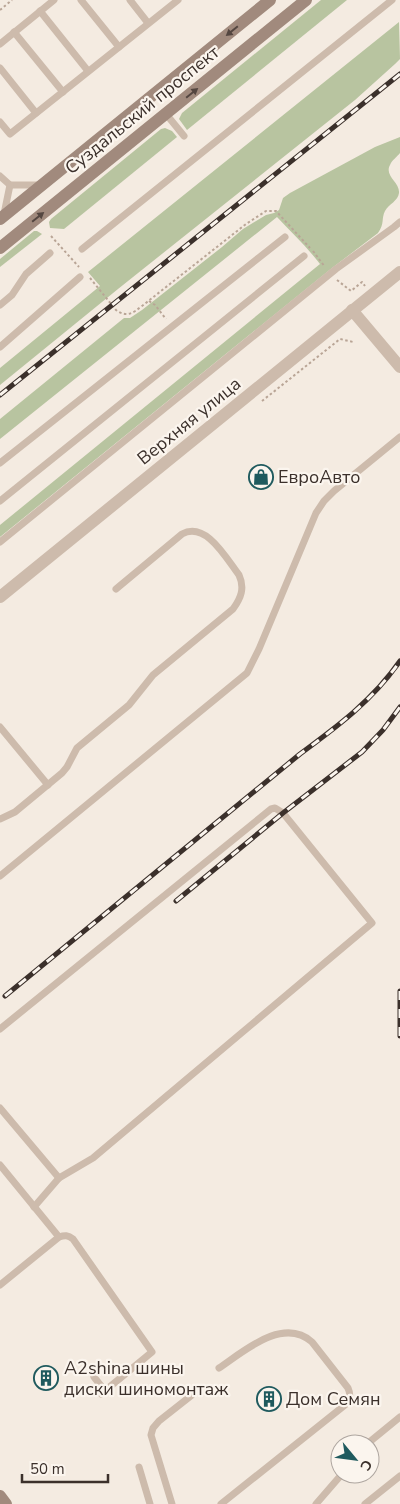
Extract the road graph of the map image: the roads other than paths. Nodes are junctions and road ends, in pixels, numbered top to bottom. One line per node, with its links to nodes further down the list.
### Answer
1 (54, 0): 8 (lane)
2 (81, 0): 12 (lane)
3 (130, 0): 9 (lane)
4 (270, 0): 22 (main road, Суздальский проспект, one-way to 22)
5 (306, 0): 17 (main road, Суздальский проспект, one-way to 5)
6 (392, 0): 27 (lane)
7 (175, 1): 9 (lane)
8 (40, 11): 10 (lane); 14 (lane)
9 (148, 23): 12 (lane)
10 (14, 32): 11 (lane); 15 (lane)
11 (0, 44)
12 (118, 47): 14 (lane)
13 (0, 68): 16 (lane)
14 (88, 71): 15 (lane)
15 (63, 92): 16 (lane)
16 (36, 113): 18 (lane)
17 (166, 114): 19 (lane); 26 (main road, Суздальский проспект, one-way to 17)
18 (0, 122)
19 (184, 136)
20 (0, 176): 21 (lane)
21 (10, 185): 22 (lane); 23 (lane)
22 (42, 186): 23 (main road, Суздальский проспект)
23 (2, 218)
24 (400, 222): 39 (lane)
25 (285, 237): 37 (lane)
26 (0, 248)
27 (82, 249)
28 (50, 253): 32 (lane)
29 (304, 256): 38 (lane)
30 (400, 272): 33 (street, Верхняя улица)
31 (83, 276): 34 (lane)
32 (0, 304)
33 (352, 310): 35 (street); 41 (street, Верхняя улица)
34 (0, 347)
35 (400, 367)
36 (400, 437): 45 (lane)
37 (0, 464)
38 (0, 501)
39 (0, 542)
40 (116, 589): 43 (lane)
41 (0, 597)
42 (0, 727): 43 (lane)
43 (48, 785): 44 (lane)
44 (0, 819)
45 (0, 876)
46 (0, 1028): 49 (lane)
47 (0, 1108): 49 (lane)
48 (0, 1165): 50 (lane)
49 (58, 1178): 50 (lane)
50 (34, 1207): 51 (lane)
51 (59, 1237): 52 (lane); 54 (lane)
52 (0, 1286)
53 (219, 1368): 65 (lane)
54 (94, 1377)
55 (192, 1395): 64 (lane)
56 (400, 1417): 57 (lane)
57 (379, 1434)
58 (139, 1467): 63 (lane)
59 (400, 1476): 67 (lane)
60 (333, 1484): 66 (lane)
61 (0, 1496): 62 (main road)
62 (6, 1504)
63 (150, 1504)
64 (172, 1504)
65 (221, 1504)
66 (316, 1504)
67 (366, 1504)

